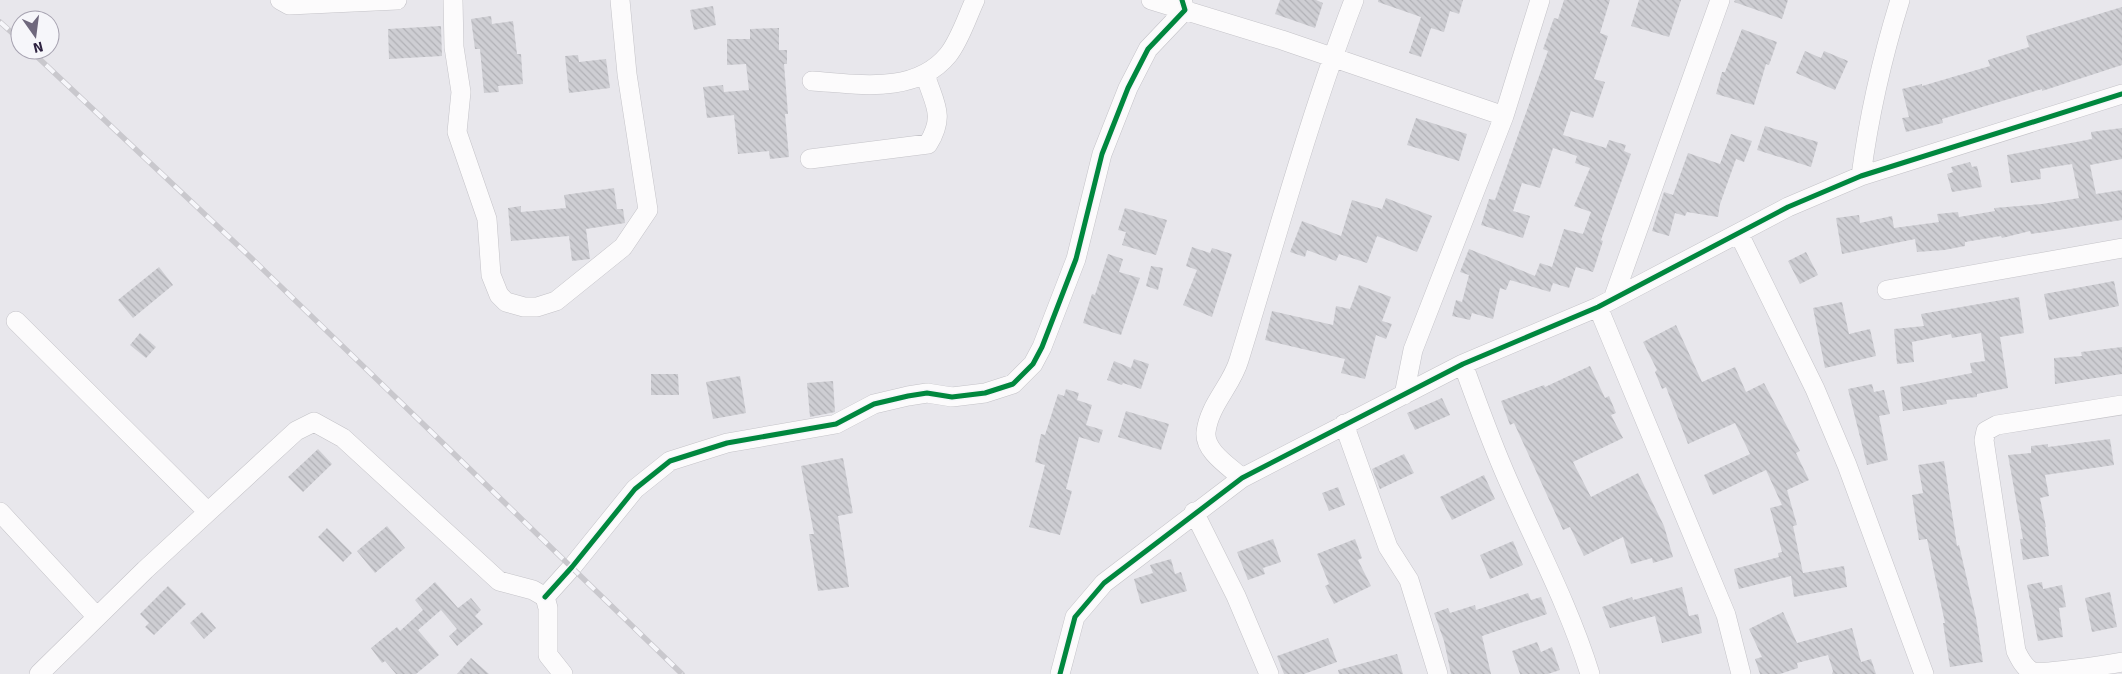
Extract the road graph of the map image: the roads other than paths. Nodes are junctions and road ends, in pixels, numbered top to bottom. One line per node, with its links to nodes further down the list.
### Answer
1 (280, 0): 2 (street)
2 (397, 0)
3 (453, 0): 4 (street)
4 (620, 0)
5 (975, 0): 13 (street)
6 (1151, 0): 11 (street)
7 (1354, 0): 12 (street)
8 (1540, 0): 16 (street)
9 (1720, 0): 22 (street)
10 (1900, 0): 18 (street)
11 (1184, 5): 12 (street); 32 (street)
12 (1332, 56): 16 (street); 28 (street)
13 (925, 74): 14 (street); 17 (street)
14 (812, 81)
15 (2122, 94): 18 (street)
16 (1504, 116): 25 (street)
17 (810, 159)
18 (1862, 176): 19 (street)
19 (1739, 234): 22 (street); 42 (street)
20 (2122, 248): 21 (street)
21 (1887, 290)
22 (1606, 303): 24 (street); 41 (street)
23 (16, 321): 30 (street)
24 (1463, 364): 25 (street); 40 (street)
25 (1404, 395): 27 (street)
26 (2122, 405): 34 (street)
27 (1344, 424): 28 (street); 39 (street)
28 (1242, 478): 31 (street)
29 (0, 512): 33 (street)
30 (208, 512): 32 (street); 33 (street)
31 (1194, 512): 37 (street); 38 (street)
32 (545, 597): 36 (street)
33 (97, 617): 35 (street)
34 (2122, 662)
35 (39, 674)
36 (563, 674)
37 (1060, 674)
38 (1269, 674)
39 (1438, 674)
40 (1590, 674)
41 (1741, 674)
42 (1924, 674)

